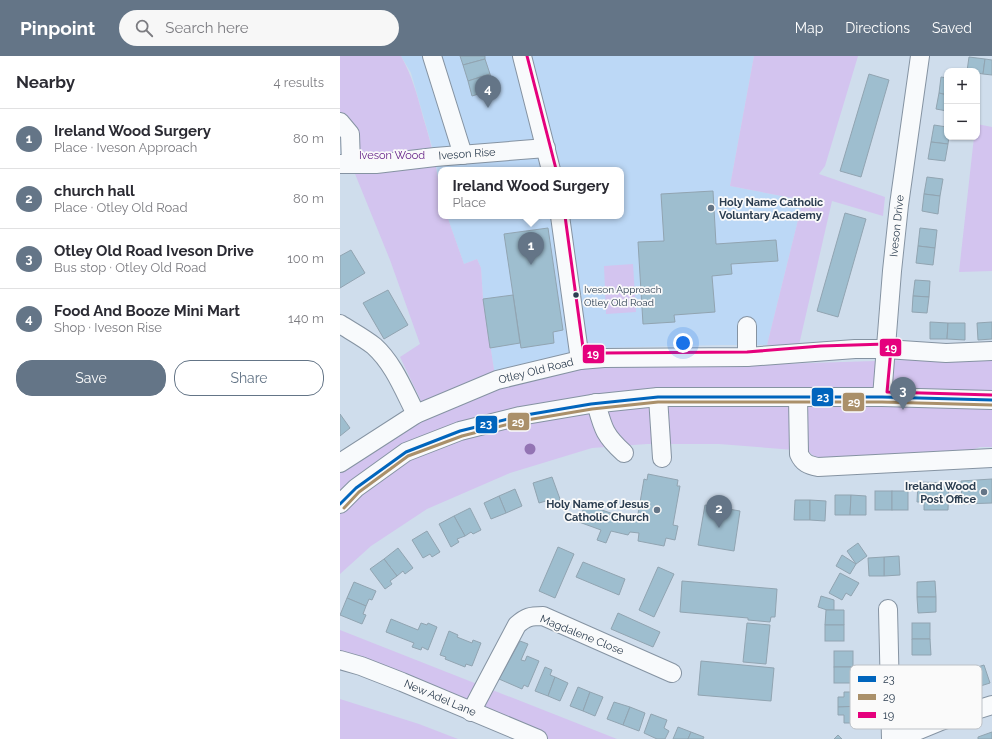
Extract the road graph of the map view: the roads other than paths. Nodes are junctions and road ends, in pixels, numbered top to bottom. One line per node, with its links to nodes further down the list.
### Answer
1 (432, 56): 6 (street)
2 (522, 56): 5 (street)
3 (920, 56): 12 (street, Iveson Drive)
4 (340, 122): 7 (street)
5 (546, 148): 6 (street, Iveson Rise); 8 (street)
6 (463, 155): 7 (street, Iveson Rise)
7 (346, 164)
8 (550, 167)
9 (560, 219): 15 (street)
10 (340, 324): 21 (street)
11 (747, 326): 14 (street)
12 (886, 349): 13 (street, Otley Old Road); 14 (street, Otley Old Road); 17 (street, Iveson Drive)
13 (992, 351)
14 (747, 357): 15 (street, Otley Old Road)
15 (580, 360): 21 (street, Otley Old Road)
16 (658, 397): 18 (street); 20 (street); 23 (street)
17 (882, 397): 18 (street); 19 (street)
18 (798, 398): 24 (street)
19 (992, 400)
20 (596, 403): 22 (street); 26 (street)
21 (416, 414): 25 (street, Otley Old Road)
22 (624, 453)
23 (662, 458)
24 (992, 458)
25 (340, 463)
26 (340, 504)
27 (888, 609): 29 (street)
28 (340, 660): 33 (street, New Adel Lane)
29 (889, 665)
30 (672, 673): 33 (street, Magdalene Close)
31 (992, 705): 32 (street)
32 (982, 708)
33 (471, 712): 36 (street, New Adel Lane)
34 (891, 729): 37 (street)
35 (923, 729): 38 (street)
36 (538, 739)
37 (891, 739)
38 (898, 739)

